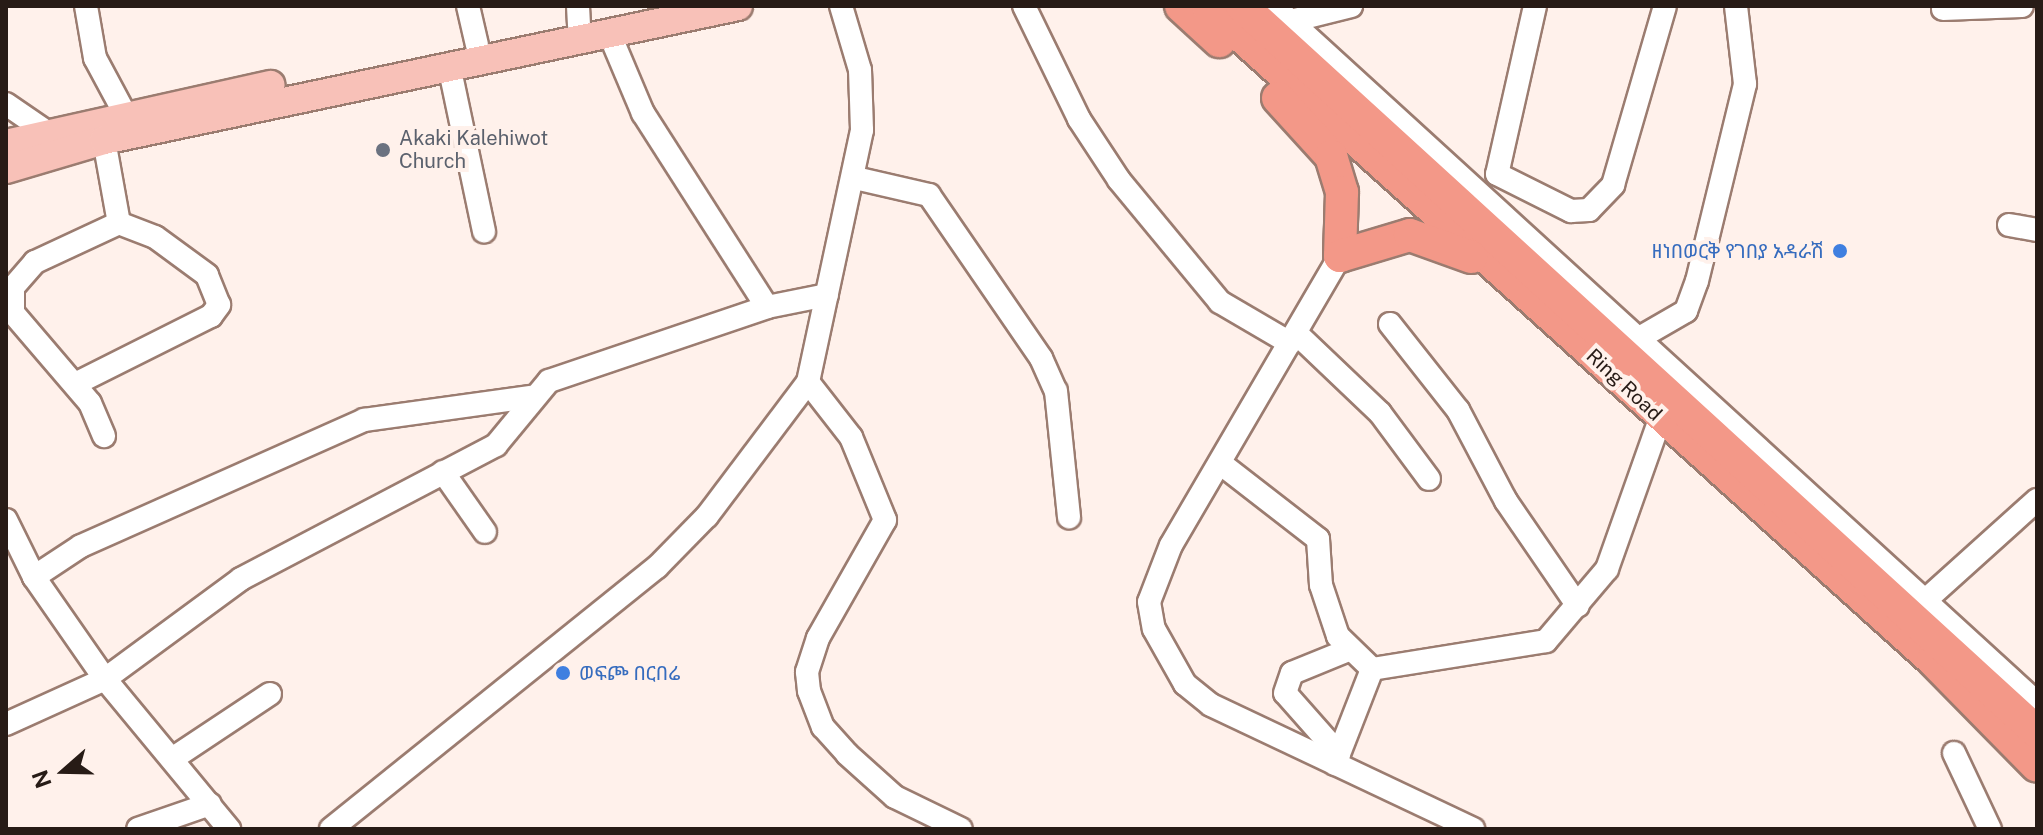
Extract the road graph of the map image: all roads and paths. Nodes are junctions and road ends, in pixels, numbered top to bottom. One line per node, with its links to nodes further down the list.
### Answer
1 (86, 6): 23 (street)
2 (468, 6): 20 (street)
3 (659, 6): 17 (main road)
4 (737, 6): 19 (main road)
5 (841, 6): 28 (street)
6 (1024, 6): 39 (street)
7 (1181, 6): 33 (highway)
8 (1208, 6): 34 (highway, Ring Road)
9 (1242, 6): 61 (highway, Ring Road)
10 (1274, 6): 18 (street)
11 (1351, 6): 18 (street)
12 (1535, 6): 13 (street)
13 (1665, 6)
14 (1736, 6): 38 (street)
15 (2022, 6): 16 (street)
16 (1943, 9)
17 (579, 16): 20 (main road)
18 (1291, 21): 38 (street)
19 (610, 35): 21 (main road); 36 (street)
20 (477, 45): 23 (main road)
21 (450, 70): 25 (main road); 32 (street)
22 (6, 104): 24 (street)
23 (125, 114): 24 (main road)
24 (44, 130): 26 (main road)
25 (104, 140): 27 (main road); 29 (street)
26 (6, 144)
27 (6, 169)
28 (855, 178): 35 (street); 49 (street)
29 (119, 223): 41 (street); 41 (street)
30 (2009, 225): 31 (street)
31 (2037, 230)
32 (484, 231)
33 (1340, 256): 34 (highway); 39 (street)
34 (1517, 286): 43 (highway, Ring Road)
35 (827, 295): 36 (street); 40 (street)
36 (767, 307): 42 (street)
37 (1390, 324): 54 (street)
38 (1641, 337): 53 (street)
39 (1293, 338): 45 (street); 47 (street)
40 (808, 382): 69 (street); 70 (street)
41 (75, 384): 44 (street)
42 (530, 397): 46 (street); 52 (street)
43 (1660, 419): 54 (street); 65 (highway, Ring Road)
44 (104, 436)
45 (1220, 463): 55 (street); 64 (street)
46 (443, 472): 51 (street); 57 (street)
47 (1429, 479)
48 (2037, 500): 53 (street)
49 (1069, 517)
50 (6, 520): 52 (street)
51 (485, 532)
52 (34, 577): 57 (street)
53 (1928, 598): 59 (street)
54 (1578, 606): 56 (street)
55 (1346, 651): 56 (street); 64 (street)
56 (1372, 669): 64 (street)
57 (105, 679): 60 (street); 63 (street)
58 (270, 694): 63 (street)
59 (2037, 703)
60 (6, 724)
61 (2037, 732)
62 (1954, 753): 72 (street)
63 (175, 757): 66 (street)
64 (1337, 760): 71 (street)
65 (2037, 766)
66 (210, 804): 67 (street); 68 (street)
67 (138, 829)
68 (229, 829)
69 (331, 829)
70 (961, 829)
71 (1473, 829)
72 (1990, 829)

